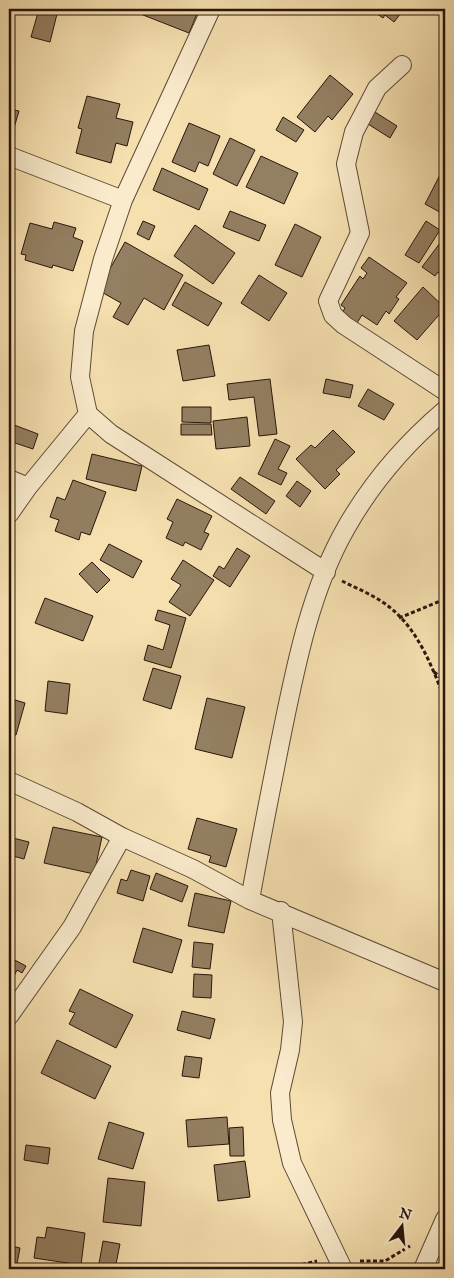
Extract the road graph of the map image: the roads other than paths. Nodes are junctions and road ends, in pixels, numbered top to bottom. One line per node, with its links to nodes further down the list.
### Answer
1 (211, 9): 4 (street)
2 (402, 65): 5 (street)
3 (9, 156): 4 (street)
4 (123, 200): 7 (street)
5 (445, 391)
6 (445, 410): 11 (street)
7 (88, 414): 9 (street); 11 (street)
8 (9, 479): 9 (street)
9 (28, 487): 10 (street)
10 (9, 514)
11 (326, 572): 14 (street)
12 (9, 781): 13 (street)
13 (122, 837): 14 (street); 17 (street)
14 (250, 900): 15 (street)
15 (281, 911): 16 (street); 19 (street)
16 (445, 982)
17 (9, 1016)
18 (445, 1219): 20 (street)
19 (340, 1264)
20 (423, 1269)

